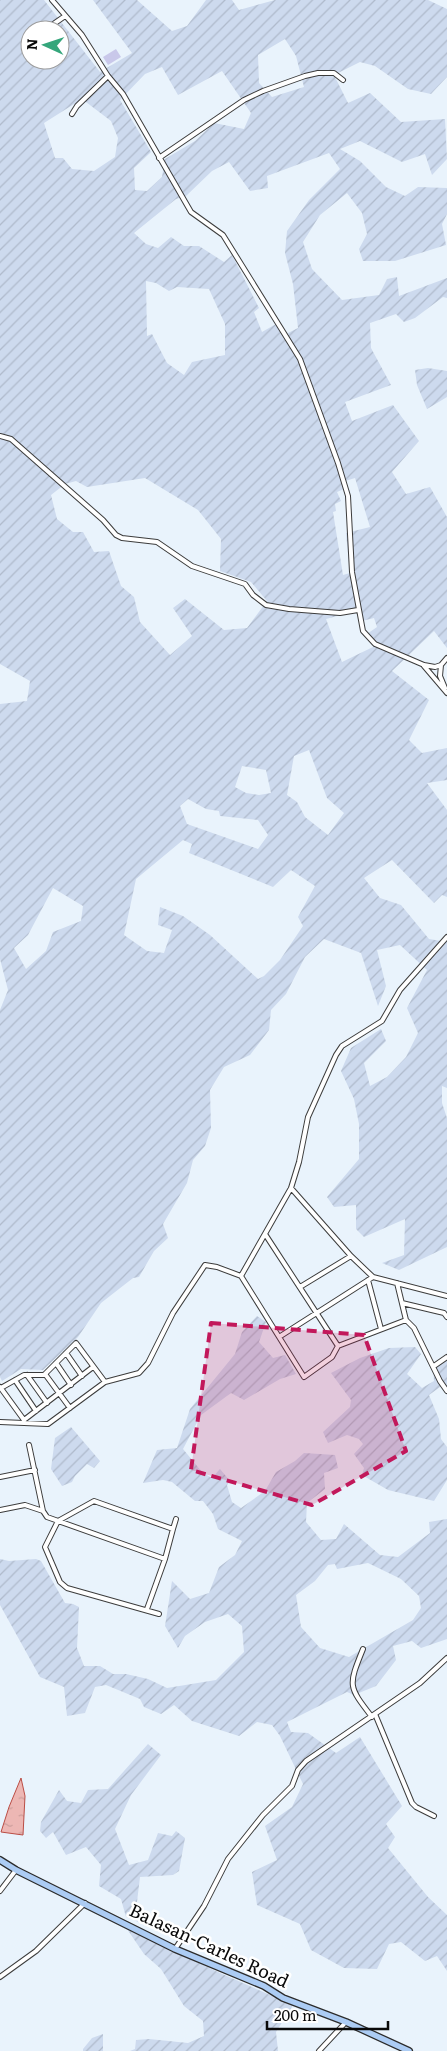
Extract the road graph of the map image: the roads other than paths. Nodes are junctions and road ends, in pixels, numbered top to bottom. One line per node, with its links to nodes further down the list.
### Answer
1 (52, 0): 2 (street)
2 (66, 16): 3 (street); 4 (street)
3 (60, 20)
4 (108, 76): 6 (street); 7 (street)
5 (343, 80): 7 (street)
6 (72, 114)
7 (159, 158): 9 (street)
8 (0, 436): 9 (street)
9 (358, 610): 11 (street)
10 (447, 658): 12 (street)
11 (424, 665): 12 (street); 13 (street)
12 (441, 665): 13 (street)
13 (447, 693)
14 (447, 937): 15 (street)
15 (291, 1188): 16 (street); 17 (street)
16 (265, 1234): 18 (street); 22 (street)
17 (351, 1256): 19 (street); 22 (street)
18 (241, 1276): 30 (street); 41 (street)
19 (373, 1277): 20 (street); 21 (street)
20 (368, 1280): 26 (street); 29 (street)
21 (397, 1283): 23 (street); 24 (street)
22 (300, 1287): 26 (street)
23 (447, 1296)
24 (402, 1303): 25 (street); 28 (street)
25 (446, 1311): 27 (street)
26 (316, 1314): 30 (street); 31 (street)
27 (447, 1317)
28 (406, 1320): 29 (street); 35 (street)
29 (380, 1329): 31 (street)
30 (280, 1337): 31 (street)
31 (338, 1346)
32 (66, 1353): 34 (street); 36 (street); 39 (street)
33 (447, 1357): 35 (street)
34 (56, 1362): 37 (street); 42 (street)
35 (434, 1366): 44 (street)
36 (93, 1367): 39 (street); 41 (street)
37 (45, 1374): 38 (street); 45 (street)
38 (27, 1375): 40 (street); 46 (street)
39 (82, 1376): 42 (street)
40 (14, 1380): 43 (street); 48 (street)
41 (105, 1382): 47 (street)
42 (70, 1385): 45 (street)
43 (0, 1387): 48 (street)
44 (447, 1391)
45 (59, 1394): 46 (street); 47 (street)
46 (47, 1403): 48 (street)
47 (70, 1408): 49 (street)
48 (36, 1411)
49 (0, 1422)
50 (30, 1445): 51 (street)
51 (35, 1470): 52 (street); 54 (street)
52 (0, 1477)
53 (0, 1510): 54 (street)
54 (44, 1511): 56 (street)
55 (176, 1519): 57 (street)
56 (58, 1521): 57 (street); 58 (street); 59 (street)
57 (173, 1529): 58 (street)
58 (165, 1559): 59 (street)
59 (147, 1609): 60 (street)
60 (159, 1614)
61 (362, 1649): 63 (street)
62 (447, 1658): 63 (street)
63 (374, 1716): 64 (street); 69 (street)
64 (434, 1816)
65 (0, 1860): 66 (main road, Balasan-Carles Road)
66 (16, 1870): 67 (street); 68 (main road, Balasan-Carles Road)
67 (0, 1891)
68 (85, 1903): 69 (main road, Balasan-Carles Road); 70 (street)
69 (176, 1949): 71 (main road, Balasan-Carles Road)
70 (0, 1977)
71 (346, 2022): 72 (street); 73 (main road, Balasan-Carles Road)
72 (319, 2051)
73 (409, 2051)

